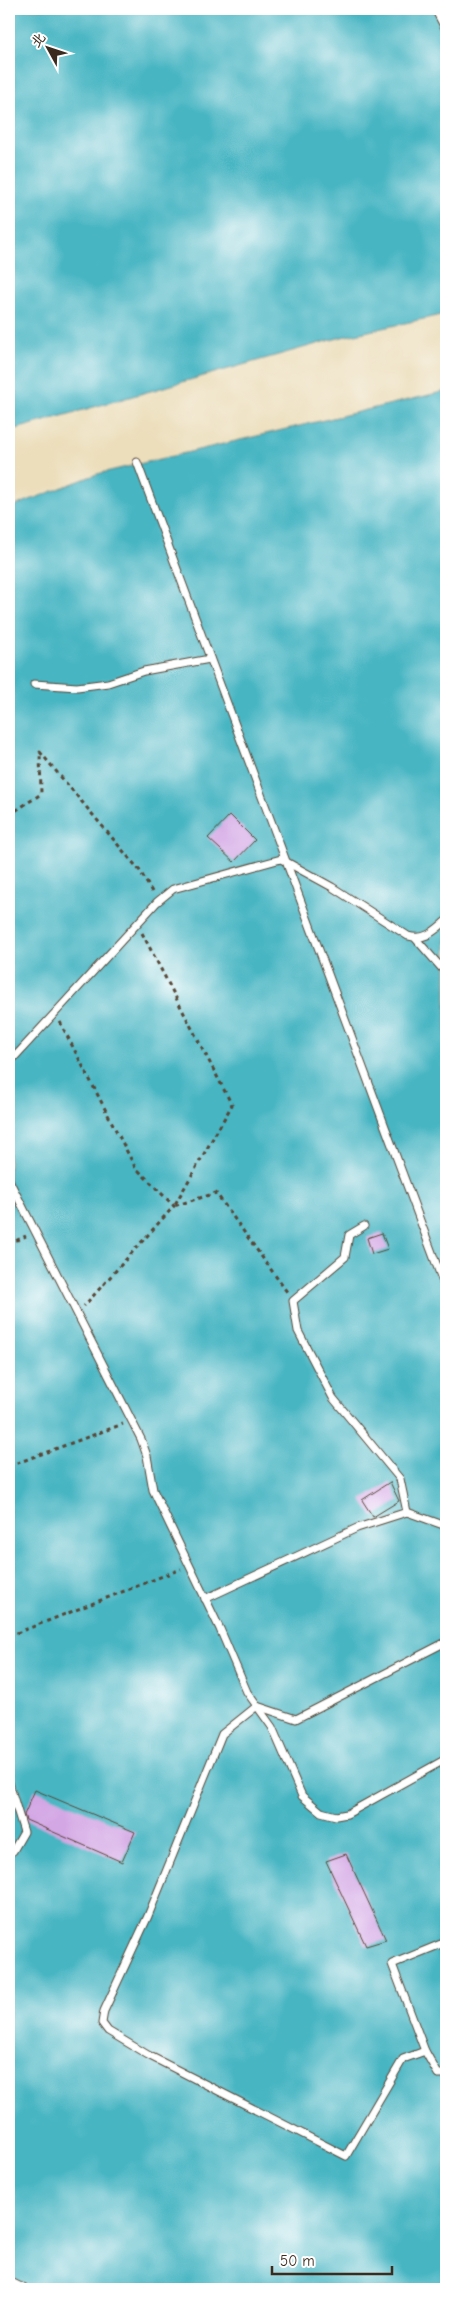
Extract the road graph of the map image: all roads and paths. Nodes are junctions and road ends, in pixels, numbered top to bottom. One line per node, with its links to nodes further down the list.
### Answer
1 (435, 9): 2 (lane)
2 (446, 30)
3 (136, 462): 4 (lane)
4 (210, 659): 5 (lane); 7 (lane)
5 (34, 684)
6 (9, 816): 8 (path)
7 (286, 862): 8 (lane); 11 (lane); 20 (lane)
8 (157, 902): 10 (lane)
9 (446, 921): 11 (lane)
10 (137, 924): 13 (lane); 16 (path)
11 (416, 939): 12 (lane)
12 (446, 973)
13 (55, 1012): 14 (lane); 16 (path)
14 (9, 1063)
15 (9, 1180): 18 (lane)
16 (174, 1206): 22 (path); 23 (path)
17 (364, 1226): 22 (lane)
18 (35, 1233): 19 (path); 23 (lane)
19 (9, 1244)
20 (445, 1281): 21 (lane)
21 (446, 1290)
22 (293, 1301): 26 (lane)
23 (77, 1314): 24 (lane)
24 (132, 1422): 25 (path); 28 (lane)
25 (9, 1466)
26 (407, 1512): 27 (lane); 29 (lane)
27 (446, 1526)
28 (189, 1566): 29 (lane); 30 (path)
29 (205, 1599): 32 (lane)
30 (9, 1636)
31 (446, 1642): 32 (lane)
32 (257, 1706): 33 (lane); 37 (lane)
33 (446, 1760)
34 (9, 1782): 35 (lane)
35 (13, 1851)
36 (446, 1942): 37 (lane)
37 (425, 2051): 38 (lane)
38 (446, 2074)
39 (9, 2281): 40 (lane)
40 (25, 2289)

